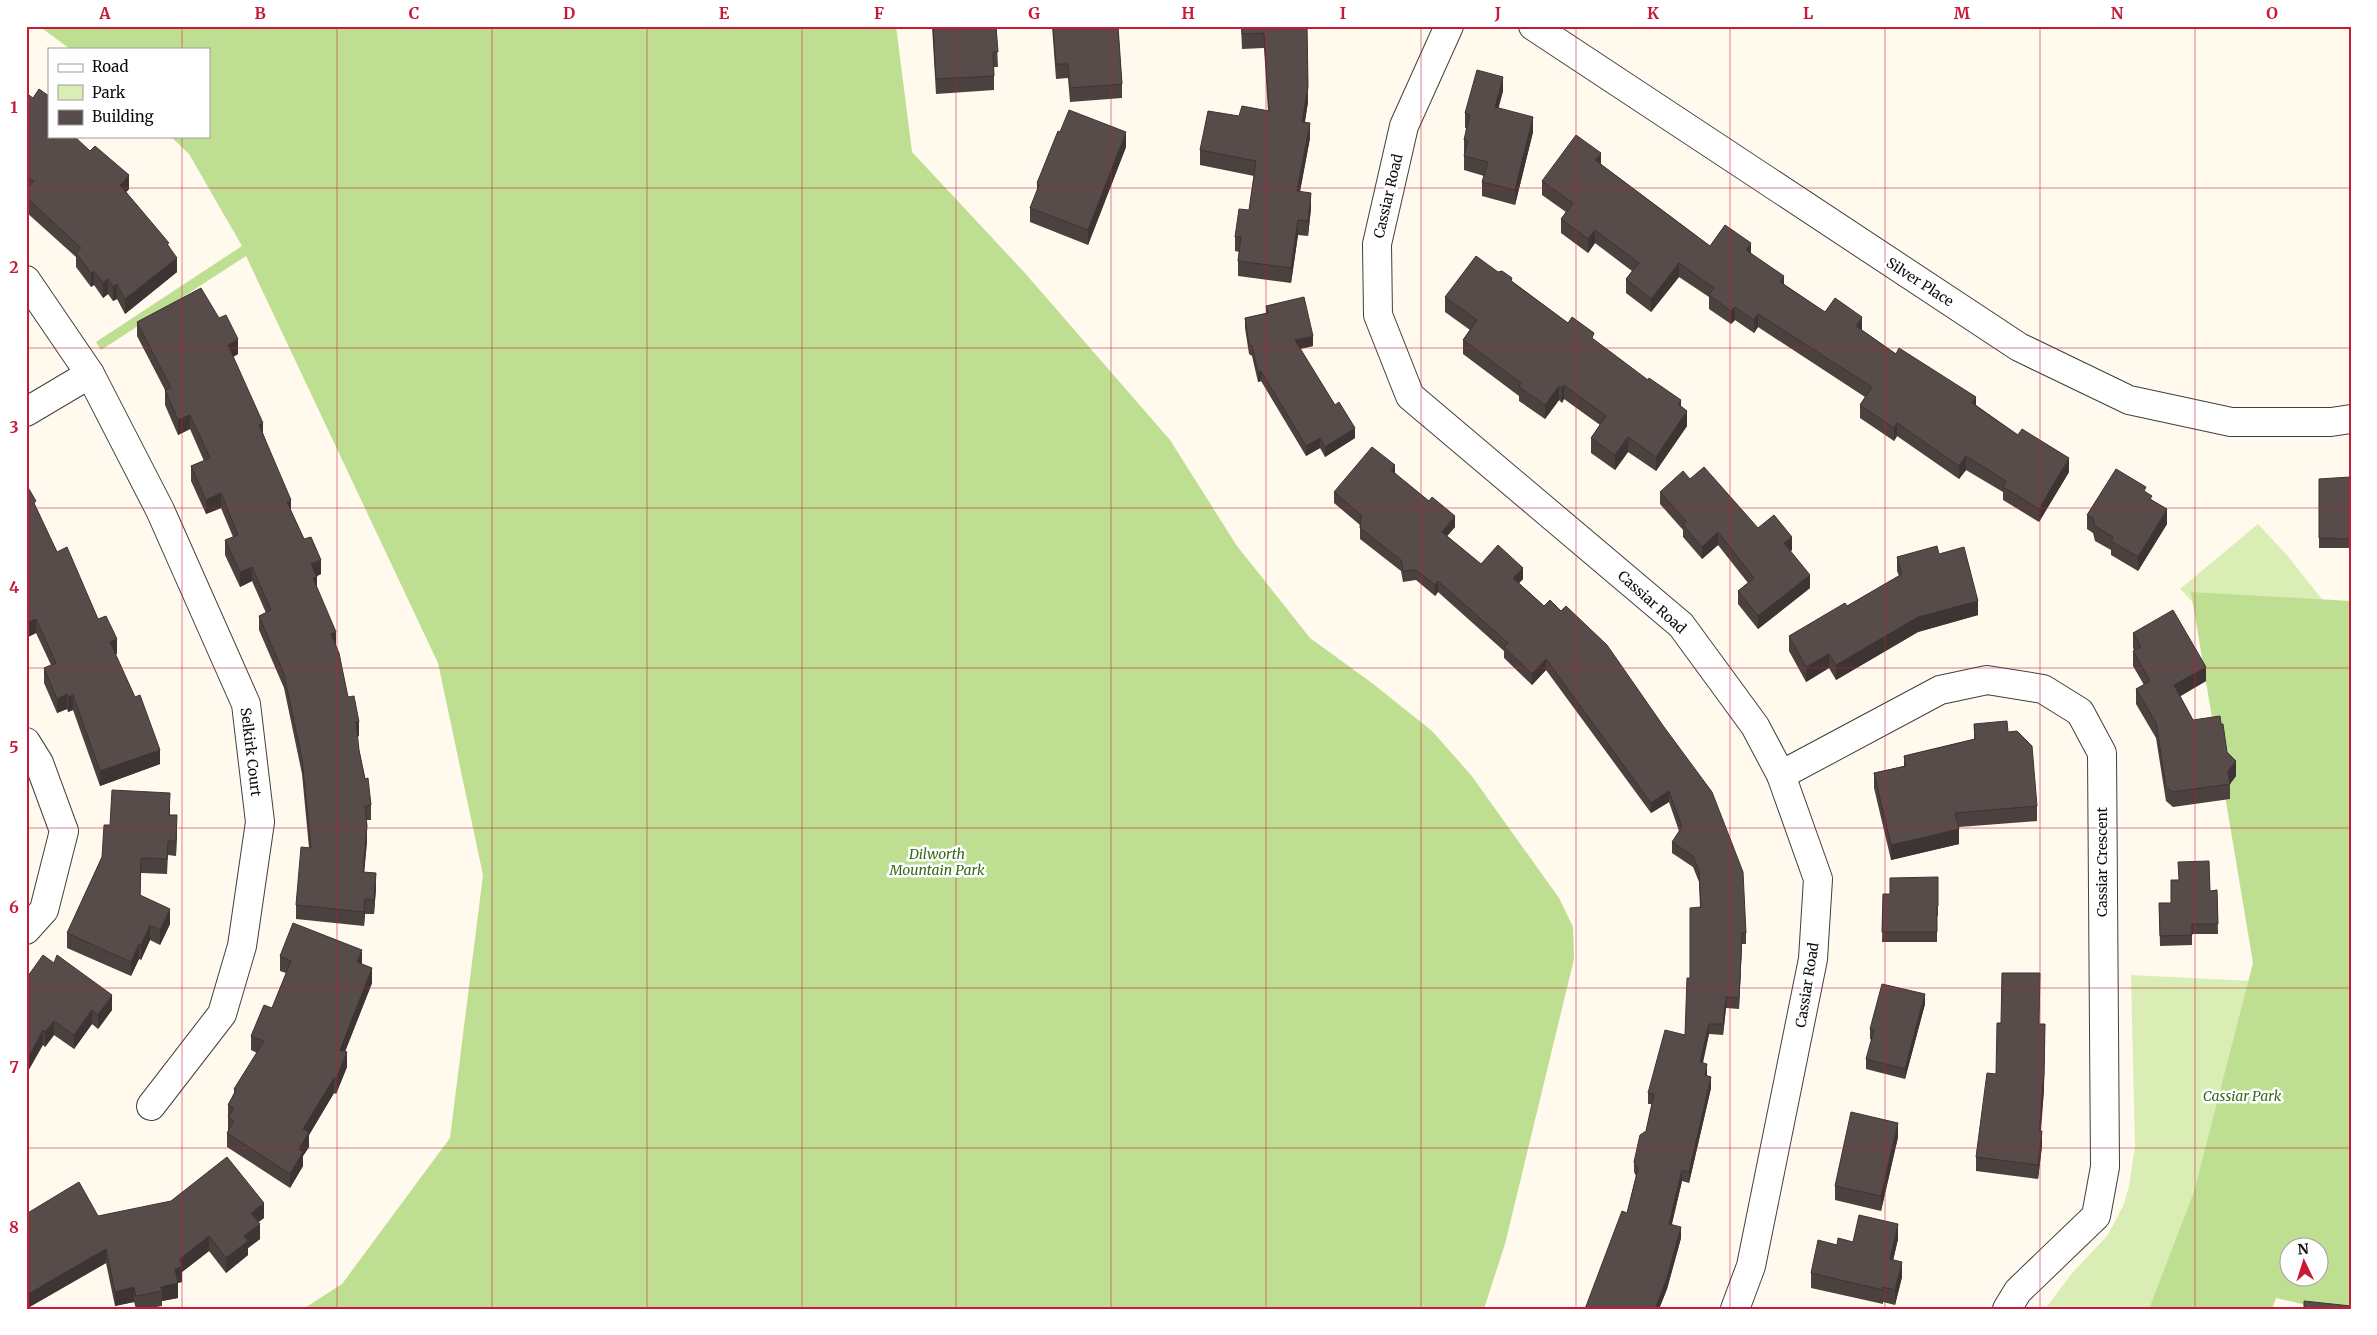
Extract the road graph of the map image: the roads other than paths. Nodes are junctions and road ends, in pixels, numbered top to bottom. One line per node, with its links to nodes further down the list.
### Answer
1 (1449, 26): 8 (street, Cassiar Road)
2 (1533, 26): 6 (street, Silver Place)
3 (26, 280): 4 (street, Selkirk Court)
4 (90, 374): 5 (street); 10 (street, Selkirk Court)
5 (26, 412)
6 (2351, 419)
7 (26, 742): 9 (street)
8 (1781, 775): 11 (street, Cassiar Road); 12 (street, Cassiar Crescent)
9 (26, 930)
10 (151, 1106)
11 (1735, 1309)
12 (2007, 1309)

